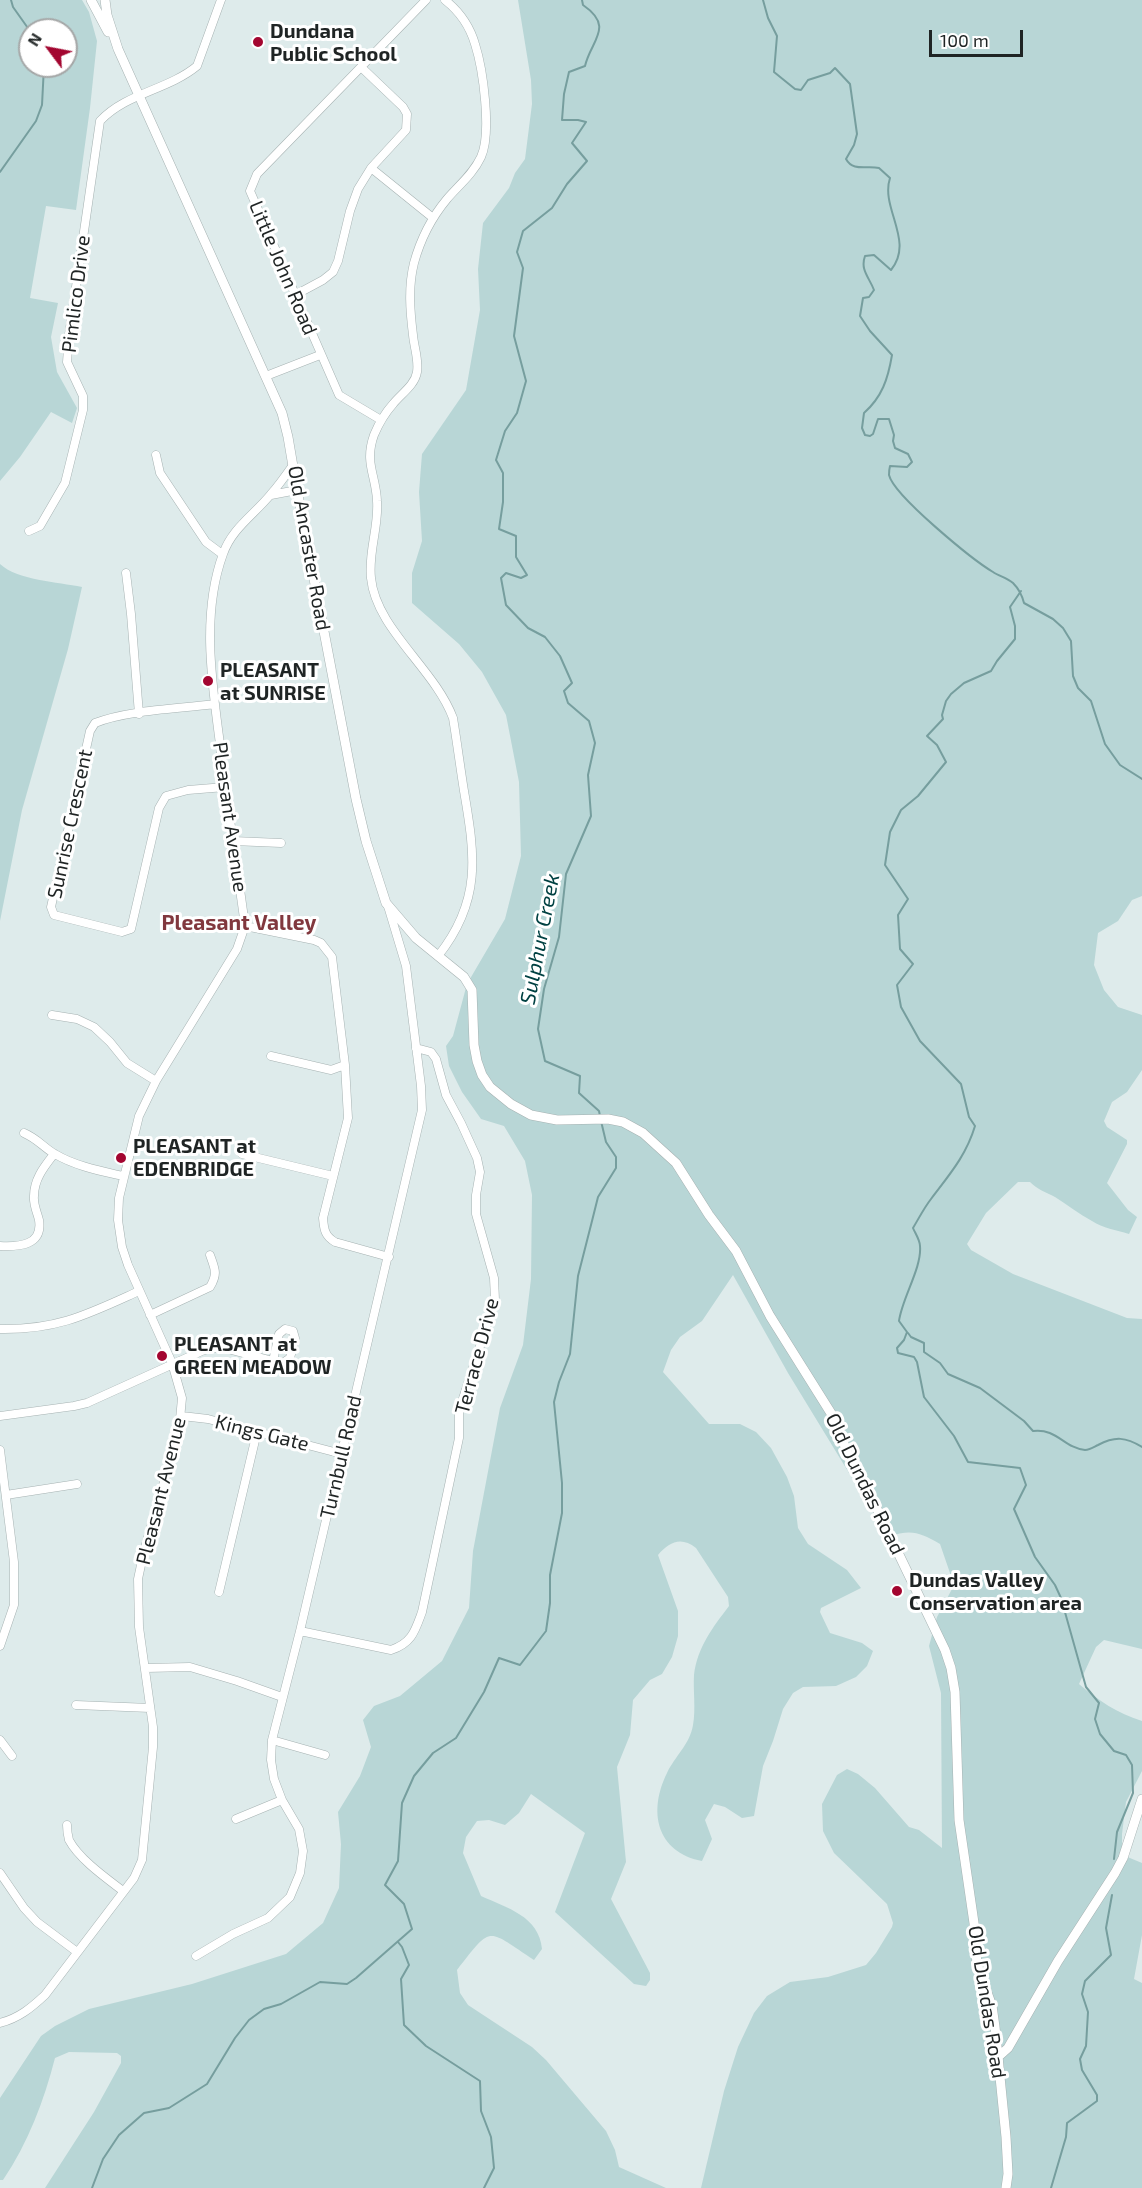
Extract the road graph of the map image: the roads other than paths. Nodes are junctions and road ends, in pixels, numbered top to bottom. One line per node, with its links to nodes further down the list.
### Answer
1 (91, 0): 6 (street)
2 (105, 0): 6 (street, Old Ancaster Road)
3 (221, 0): 8 (street, Pimlico Drive)
4 (426, 0): 7 (street, Little John Road)
5 (445, 0): 10 (street)
6 (118, 50): 8 (street, Old Ancaster Road)
7 (361, 67): 9 (street); 11 (street, Little John Road)
8 (139, 96): 13 (street, Old Ancaster Road); 19 (street, Pimlico Drive)
9 (371, 168): 10 (street); 11 (street)
10 (433, 219): 14 (street)
11 (297, 294): 12 (street, Little John Road)
12 (320, 354): 13 (street, Little John Road); 14 (street, Little John Road)
13 (266, 376): 16 (street, Old Ancaster Road)
14 (381, 420): 29 (street)
15 (156, 455): 20 (street)
16 (293, 465): 17 (street, Old Ancaster Road); 18 (street, Pleasant Avenue)
17 (297, 490): 18 (street); 27 (street, Old Ancaster Road)
18 (271, 495): 20 (street, Pleasant Avenue)
19 (29, 531)
20 (222, 554): 22 (street, Pleasant Avenue)
21 (126, 573): 23 (street)
22 (215, 704): 23 (street, Sunrise Crescent); 24 (street, Pleasant Avenue)
23 (139, 714): 24 (street, Sunrise Crescent)
24 (225, 787): 25 (street, Pleasant Avenue)
25 (233, 841): 26 (street); 28 (street, Pleasant Avenue)
26 (281, 843)
27 (386, 903): 29 (street, Old Ancaster Road); 31 (street, Turnbull Road)
28 (245, 926): 33 (street); 34 (street, Pleasant Avenue)
29 (438, 956): 35 (street, Old Ancaster Road)
30 (52, 1015): 34 (street)
31 (416, 1048): 43 (street, Turnbull Road); 57 (street, Terrace Drive)
32 (271, 1056): 33 (street)
33 (345, 1065): 40 (street)
34 (156, 1081): 39 (street, Pleasant Avenue)
35 (589, 1120): 76 (street, Old Dundas Road)
36 (24, 1133): 37 (street)
37 (54, 1154): 39 (street); 41 (street)
38 (242, 1154): 40 (street)
39 (123, 1176): 44 (street, Pleasant Avenue)
40 (333, 1176): 43 (street)
41 (0, 1246)
42 (210, 1255): 45 (street)
43 (389, 1257): 53 (street, Turnbull Road)
44 (139, 1291): 45 (street, Pleasant Avenue); 46 (street)
45 (150, 1315): 48 (street, Pleasant Avenue)
46 (0, 1329)
47 (273, 1361): 48 (street)
48 (172, 1364): 49 (street); 50 (street, Pleasant Avenue)
49 (0, 1416)
50 (182, 1416): 51 (street, Kings Gate); 59 (street, Pleasant Avenue)
51 (257, 1432): 53 (street, Kings Gate); 56 (street)
52 (0, 1450): 55 (street)
53 (342, 1454): 57 (street, Turnbull Road)
54 (77, 1484): 55 (street)
55 (6, 1495): 58 (street)
56 (219, 1592)
57 (300, 1631): 60 (street, Turnbull Road)
58 (0, 1646)
59 (146, 1668): 60 (street); 62 (street, Pleasant Avenue)
60 (282, 1697): 64 (street, Turnbull Road)
61 (76, 1705): 62 (street)
62 (150, 1708): 72 (street, Pleasant Avenue)
63 (0, 1740): 66 (street)
64 (272, 1740): 65 (street); 68 (street, Turnbull Road)
65 (325, 1755)
66 (12, 1756)
67 (1142, 1799): 76 (street)
68 (282, 1800): 69 (street); 74 (street, Turnbull Road)
69 (236, 1819)
70 (67, 1825): 72 (street)
71 (0, 1874): 73 (street)
72 (123, 1892): 73 (street, Pleasant Avenue)
73 (77, 1952): 75 (street, Pleasant Avenue)
74 (196, 1956)
75 (0, 2023)
76 (998, 2057): 77 (street, Old Dundas Road)
77 (1006, 2188)

